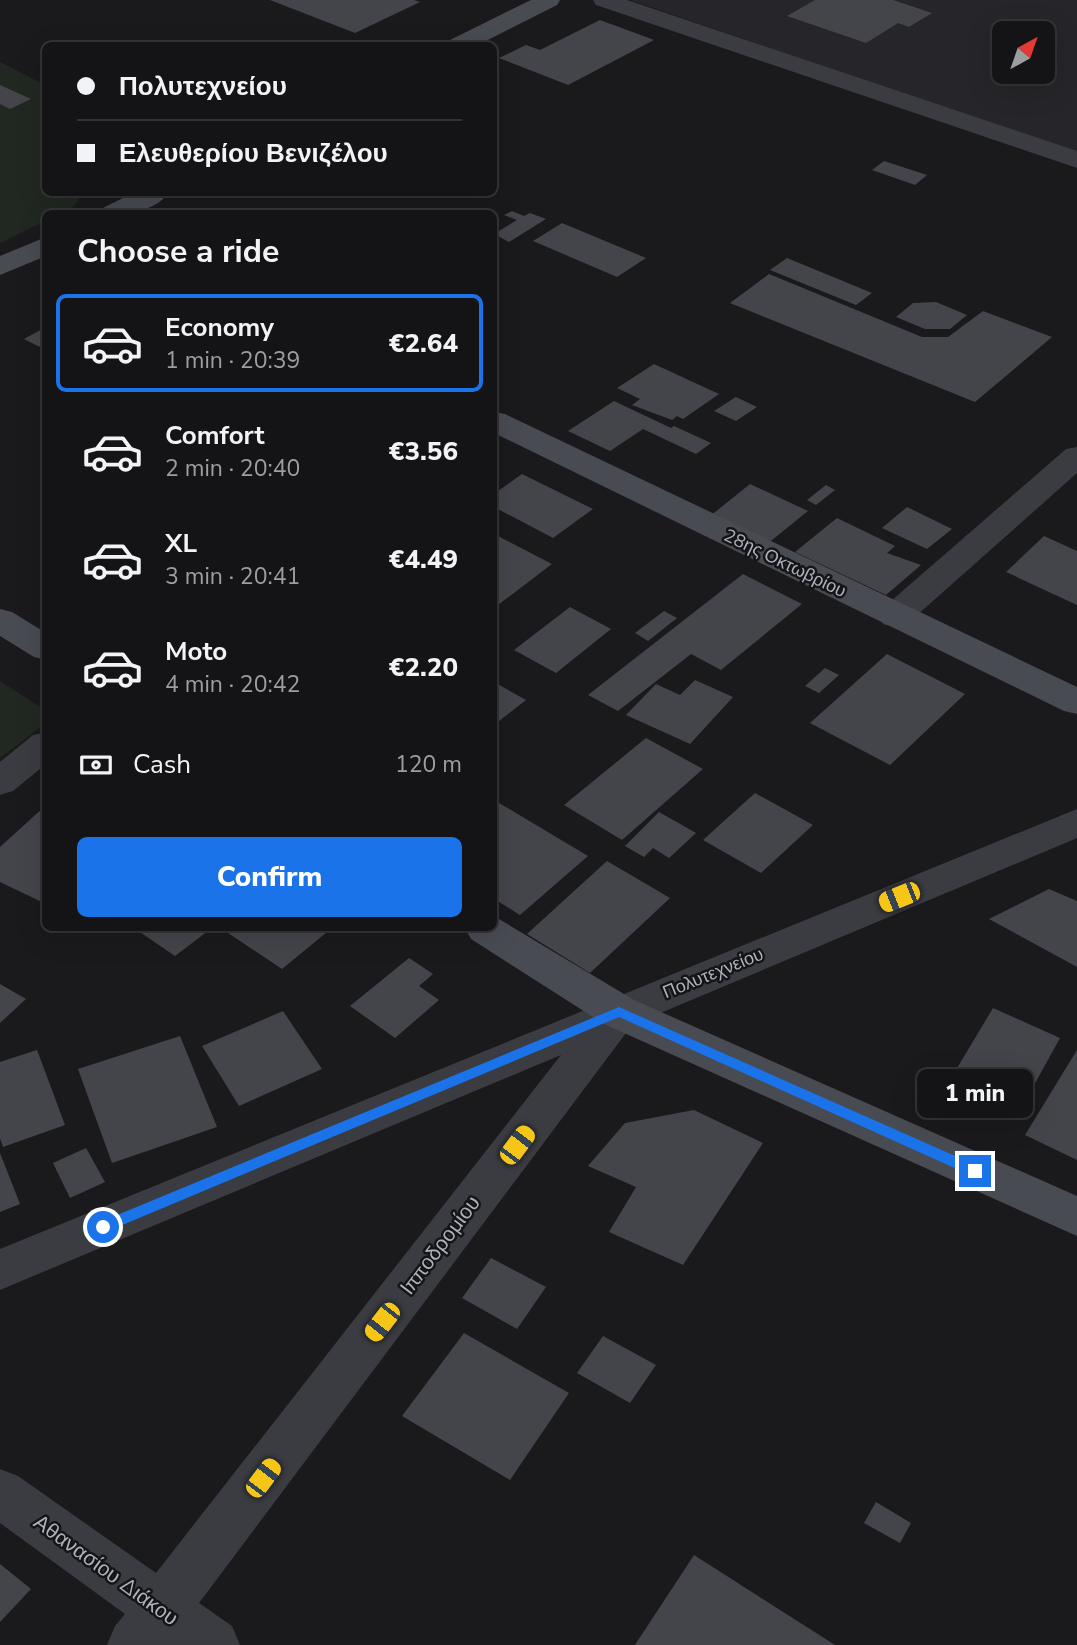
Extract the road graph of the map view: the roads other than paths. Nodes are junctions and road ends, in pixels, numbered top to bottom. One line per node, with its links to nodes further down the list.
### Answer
1 (549, 0): 3 (main road)
2 (604, 0): 4 (street)
3 (464, 42)
4 (1077, 160)
5 (148, 196): 6 (main road)
6 (121, 210)
7 (42, 247): 8 (main road)
8 (0, 267)
9 (497, 422): 11 (main road, 28ης Οκτωβρίου)
10 (1077, 456): 11 (street)
11 (895, 616): 14 (main road, 28ης Οκτωβρίου)
12 (0, 620): 13 (main road)
13 (42, 646)
14 (1077, 702)
15 (42, 747): 16 (street)
16 (0, 782)
17 (1077, 823): 19 (street, Πολυτεχνείου)
18 (490, 931): 19 (main road)
19 (619, 1012): 20 (main road); 21 (street, Πολυτεχνείου); 23 (street, Ιπποδρομίου)
20 (1077, 1217)
21 (0, 1270)
22 (0, 1493): 23 (street, Αθανασίου Διάκου)
23 (148, 1628): 24 (street, Αθανασίου Διάκου)
24 (213, 1645)

